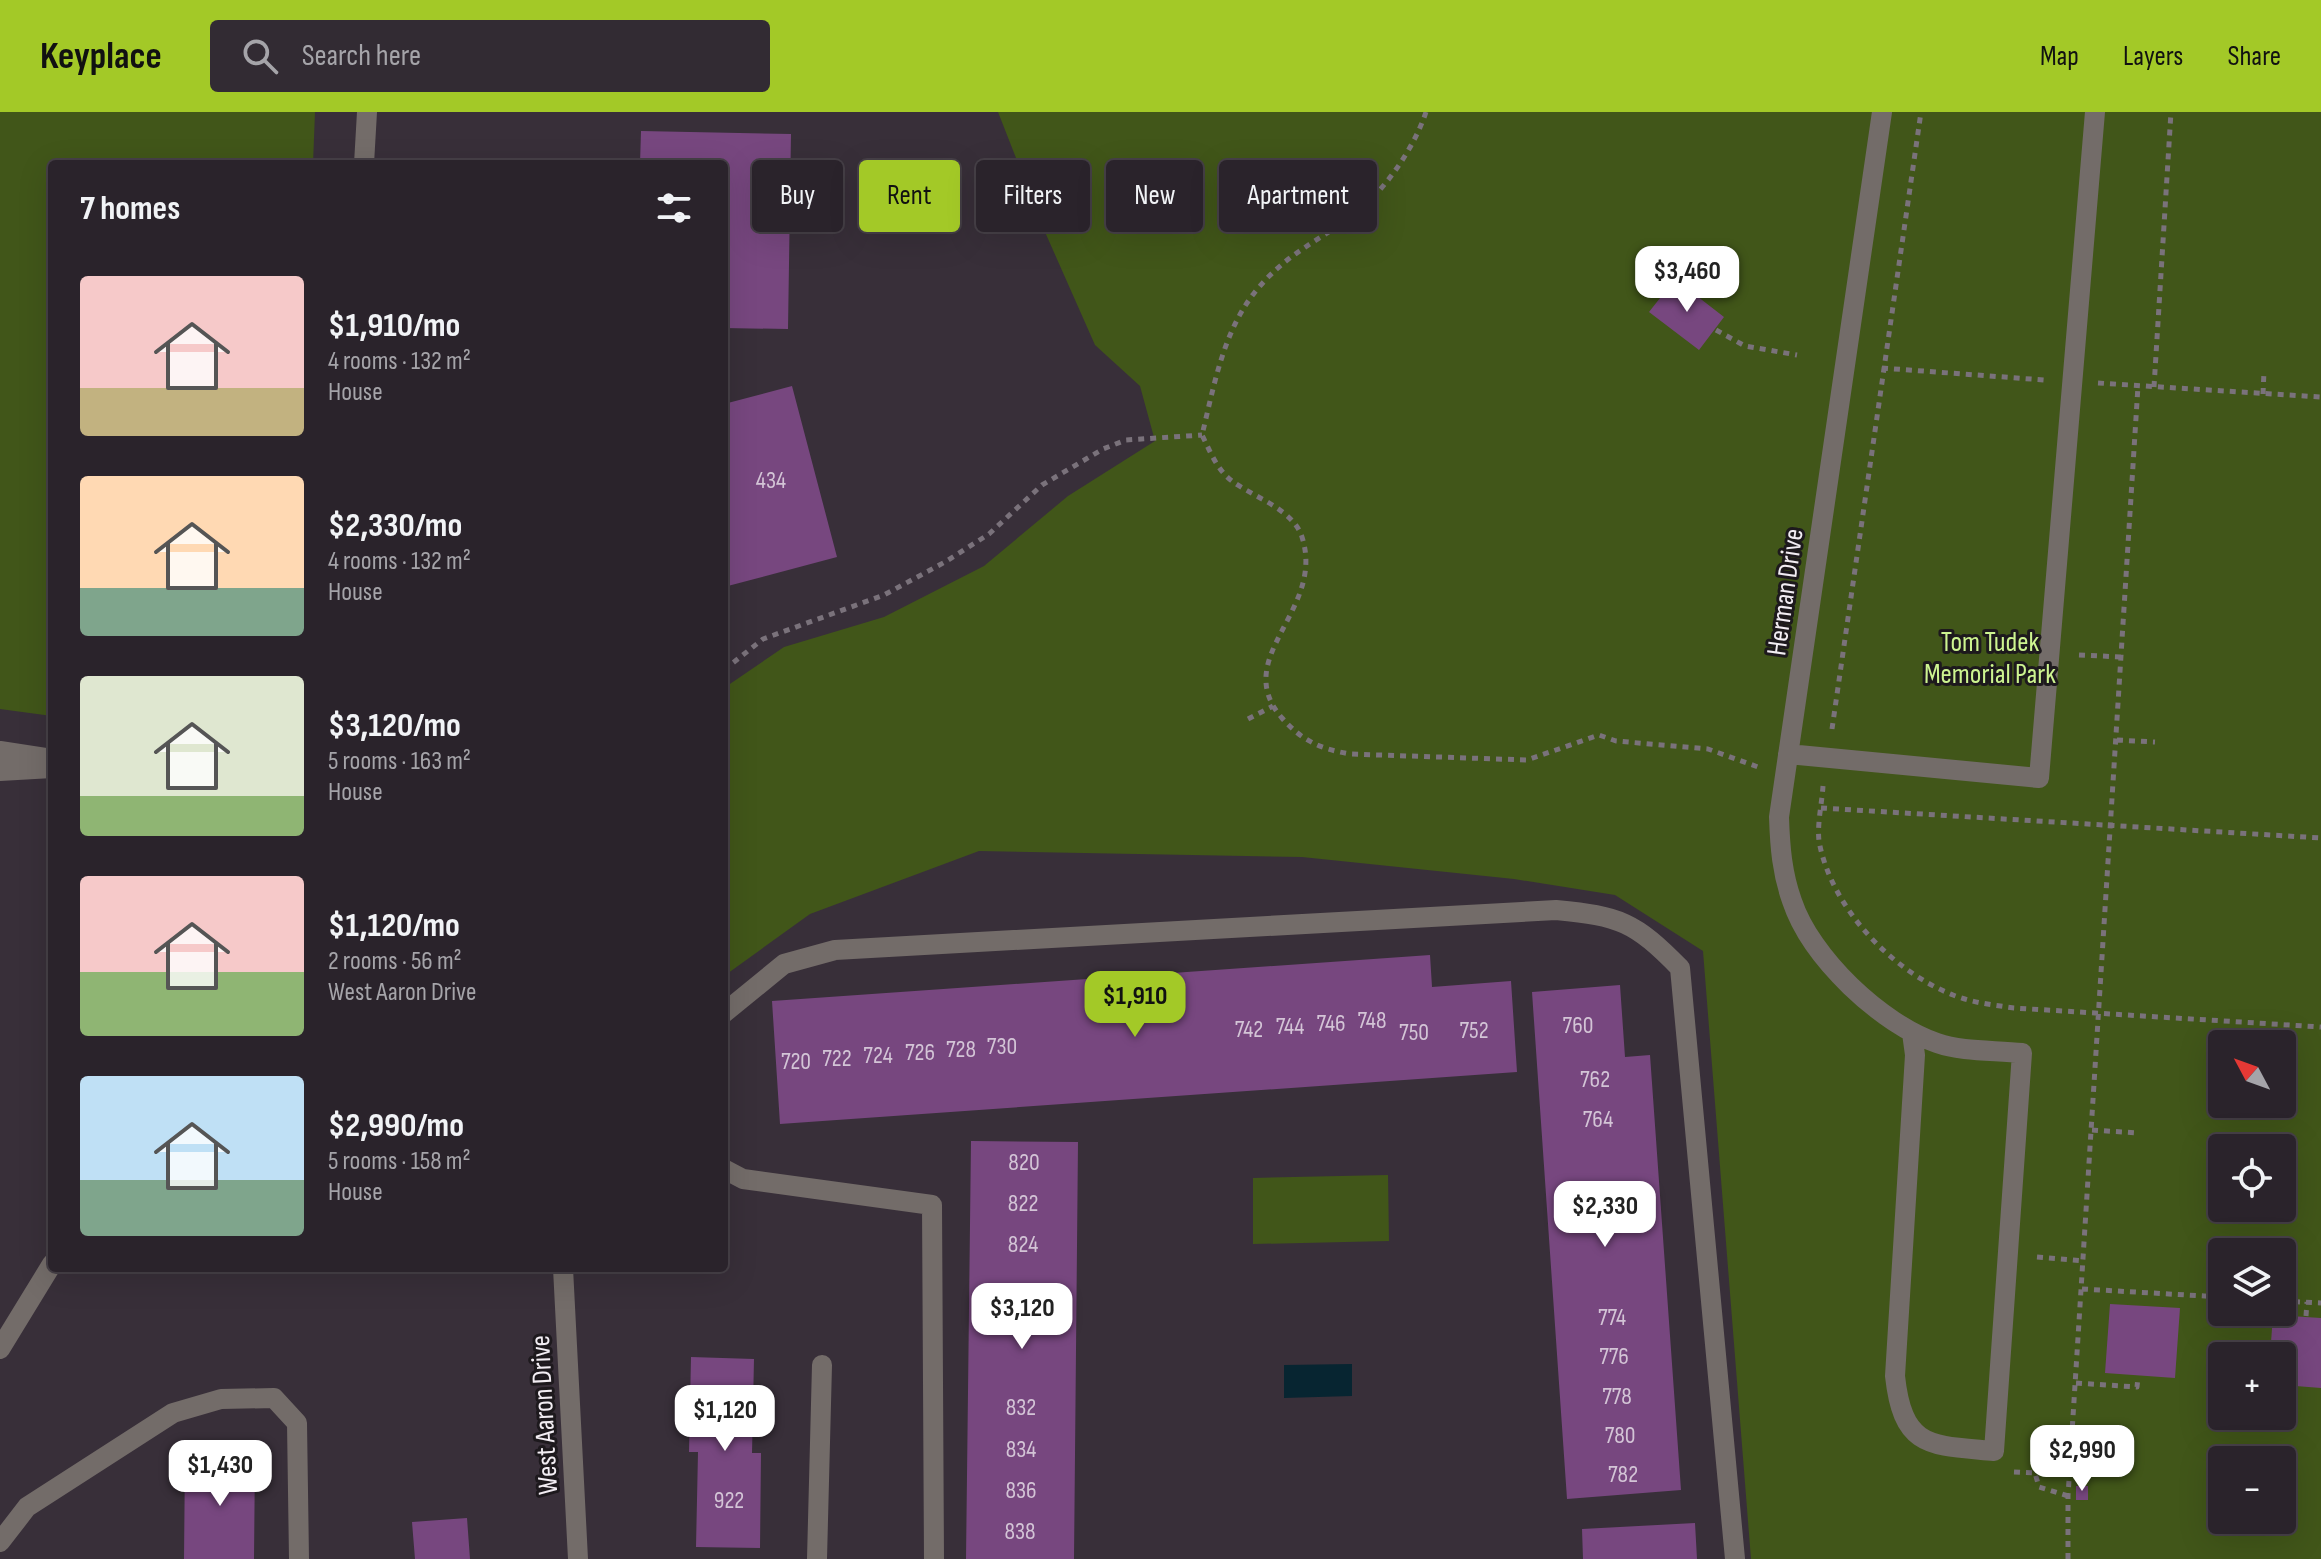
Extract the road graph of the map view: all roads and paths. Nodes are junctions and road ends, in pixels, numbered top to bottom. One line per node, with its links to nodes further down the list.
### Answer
1 (367, 112): 7 (street)
2 (1426, 112): 19 (path)
3 (1882, 112): 29 (street, Herman Drive)
4 (1921, 112): 11 (path)
5 (2095, 112): 29 (street)
6 (2171, 112): 16 (path)
7 (364, 160)
8 (1716, 330): 9 (path)
9 (1797, 355)
10 (1875, 367): 11 (path)
11 (1884, 369): 13 (path); 25 (path)
12 (2264, 371): 17 (path)
13 (2049, 380)
14 (2090, 383): 15 (path)
15 (2138, 386): 16 (path); 21 (path)
16 (2154, 387): 17 (path)
17 (2263, 394): 18 (path)
18 (2321, 397)
19 (1202, 435): 22 (path); 23 (path)
20 (2101, 656): 21 (path)
21 (2122, 657): 26 (path)
22 (728, 666)
23 (1273, 706): 24 (path); 32 (path)
24 (1248, 719)
25 (1832, 732)
26 (2117, 740): 27 (path); 36 (path)
27 (2155, 742)
28 (0, 751): 30 (street)
29 (1788, 754): 41 (street, Herman Drive)
30 (48, 758)
31 (48, 768): 33 (street)
32 (1761, 768)
33 (0, 771)
34 (1823, 785): 35 (path)
35 (1821, 808): 36 (path); 39 (path)
36 (2113, 825): 37 (path); 39 (path)
37 (2321, 838)
38 (728, 1010): 66 (street)
39 (2101, 1011): 40 (path); 42 (path)
40 (2321, 1027)
41 (1912, 1033): 41 (street)
42 (2092, 1130): 43 (path); 46 (path)
43 (2139, 1133)
44 (728, 1171): 65 (street)
45 (2059, 1259): 46 (path)
46 (2084, 1261): 49 (path)
47 (48, 1271): 55 (street)
48 (563, 1272): 63 (street, West Aaron Drive)
49 (2082, 1289): 50 (path); 58 (path)
50 (2208, 1296)
51 (2296, 1302): 52 (path)
52 (2307, 1302): 53 (path); 54 (path)
53 (2321, 1303)
54 (2306, 1316)
55 (0, 1349)
56 (822, 1365): 64 (street)
57 (2138, 1377): 58 (path)
58 (2076, 1383): 60 (path)
59 (2013, 1471): 60 (path)
60 (2068, 1496): 67 (path)
61 (0, 1542): 62 (street)
62 (299, 1559)
63 (578, 1559)
64 (817, 1559)
65 (934, 1559)
66 (1735, 1559)
67 (2068, 1559)

